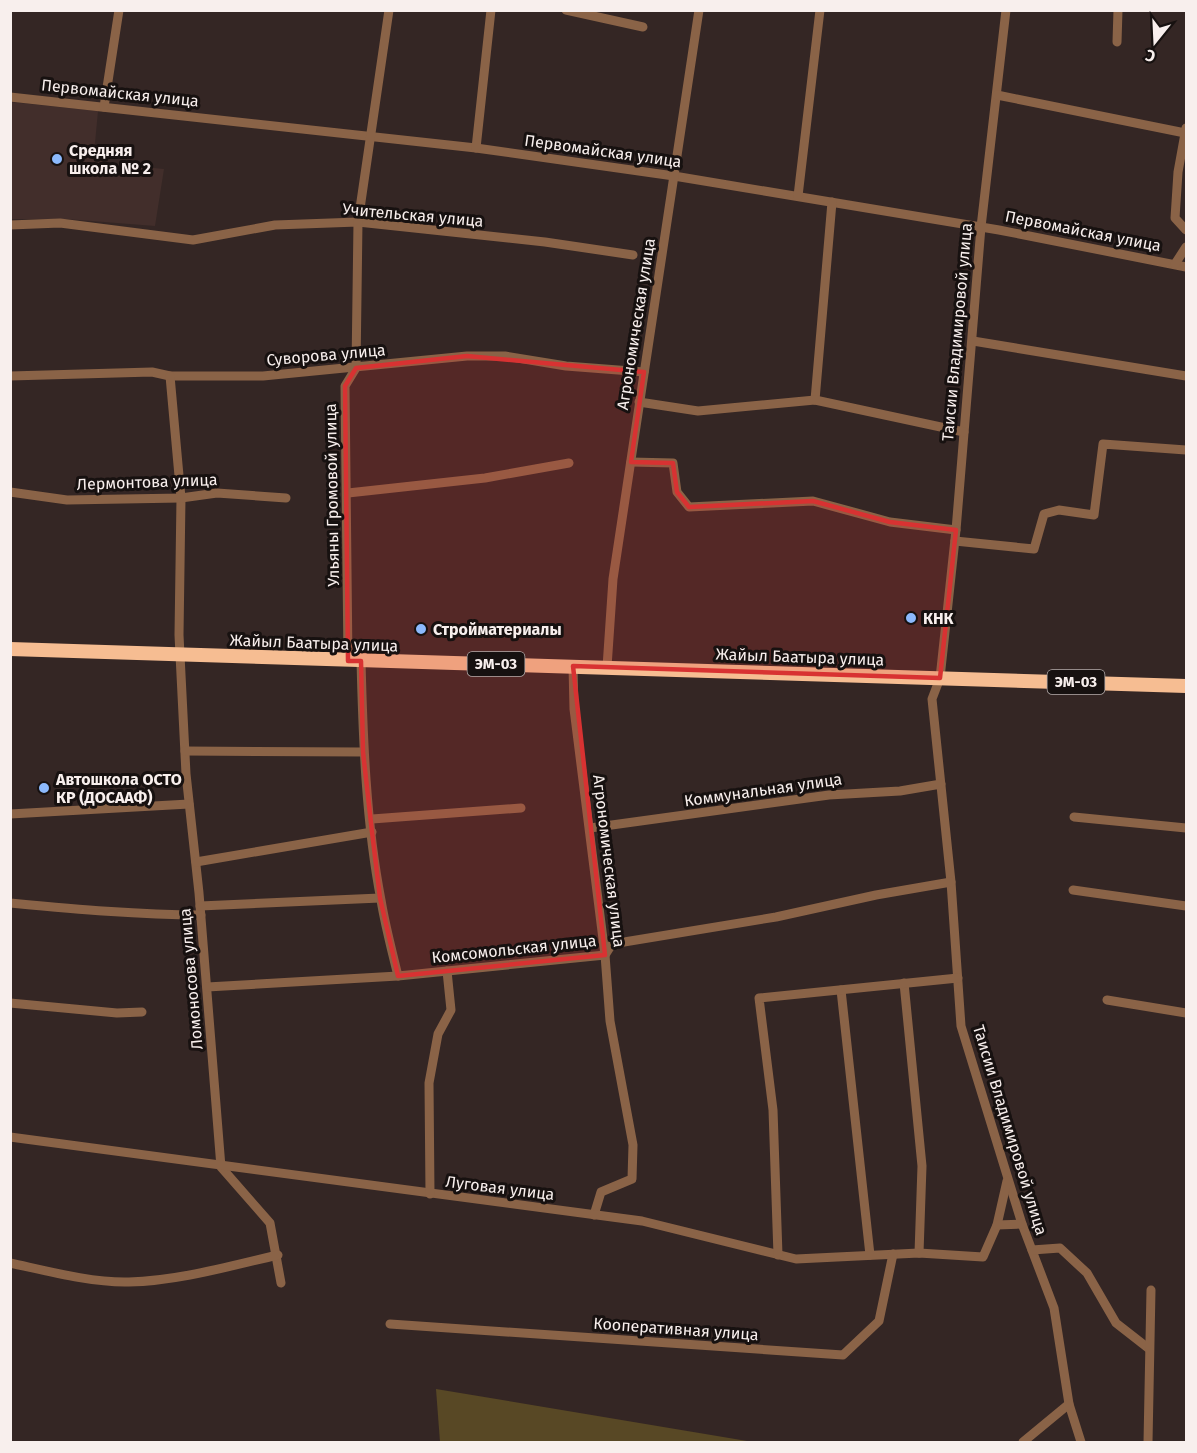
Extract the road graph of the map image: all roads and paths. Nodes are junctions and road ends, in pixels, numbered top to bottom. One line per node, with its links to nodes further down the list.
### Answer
1 (119, 10): 13 (street)
2 (389, 10): 15 (street, Ульяны Громовой улица)
3 (491, 10): 16 (street)
4 (566, 10): 9 (street)
5 (699, 10): 17 (street, Агрономическая улица)
6 (820, 10): 18 (street)
7 (1006, 10): 11 (street, Таисии Владимировой улица)
8 (1118, 10): 10 (street)
9 (644, 27)
10 (1117, 42)
11 (997, 95): 14 (street); 22 (street, Таисии Владимировой улица)
12 (10, 97): 13 (street, Первомайская улица)
13 (104, 107): 15 (street, Первомайская улица)
14 (1186, 130): 23 (street)
15 (370, 136): 16 (street, Первомайская улица); 20 (street, Ульяны Громовой улица)
16 (476, 148): 17 (street, Первомайская улица)
17 (674, 176): 18 (street, Первомайская улица); 30 (street, Агрономическая улица)
18 (798, 196): 19 (street, Первомайская улица)
19 (832, 202): 22 (street, Первомайская улица); 34 (street)
20 (358, 222): 21 (street, Учительская улица); 25 (street, Учительская улица); 29 (street, Ульяны Громовой улица)
21 (10, 225)
22 (981, 227): 26 (street, Первомайская улица); 28 (street, Таисии Владимировой улица)
23 (1186, 230)
24 (1186, 247): 26 (street)
25 (633, 255)
26 (1175, 264): 27 (street, Первомайская улица)
27 (1186, 267)
28 (973, 341): 33 (street); 36 (street, Таисии Владимировой улица)
29 (356, 368): 30 (street, Суворова улица); 32 (street, Суворова улица); 41 (street, Ульяны Громовой улица)
30 (644, 372): 35 (street, Агрономическая улица)
31 (10, 376): 32 (street, Суворова улица)
32 (170, 376): 42 (street, Ломоносова улица)
33 (1186, 376)
34 (815, 400): 35 (street); 36 (street)
35 (639, 402): 38 (street, Агрономическая улица)
36 (963, 432): 44 (street, Таисии Владимировой улица)
37 (1186, 450): 45 (street)
38 (631, 462): 44 (street); 50 (street, Агрономическая улица)
39 (568, 463): 41 (street)
40 (10, 492): 42 (street, Лермонтова улица)
41 (348, 493): 48 (street, Ульяны Громовой улица)
42 (181, 498): 43 (street, Лермонтова улица); 47 (street, Ломоносова улица)
43 (286, 498)
44 (956, 530): 45 (street, Таисии Владимировой улица)
45 (955, 541): 51 (street, Таисии Владимировой улица)
46 (10, 649): 47 (highway, Жайыл Баатыра улица / ЭМ-03)
47 (180, 654): 48 (highway, Жайыл Баатыра улица / ЭМ-03); 53 (street, Ломоносова улица)
48 (355, 661): 49 (highway, Жайыл Баатыра улица / ЭМ-03); 54 (street, Ульяны Громовой улица)
49 (573, 666): 50 (highway, Жайыл Баатыра улица / ЭМ-03); 61 (street, Агрономическая улица)
50 (607, 667): 51 (highway, Жайыл Баатыра улица / ЭМ-03)
51 (940, 678): 52 (highway, ЭМ-03); 55 (street, Таисии Владимировой улица)
52 (1186, 686)
53 (185, 751): 54 (street); 56 (street, Ломоносова улица)
54 (363, 752): 60 (street, Ульяны Громовой улица)
55 (941, 784): 61 (street, Коммунальная улица); 65 (street, Таисии Владимировой улица)
56 (189, 804): 58 (street); 64 (street, Ломоносова улица)
57 (521, 808): 60 (street)
58 (10, 814)
59 (1074, 817): 62 (street)
60 (372, 819): 63 (street, Ульяны Громовой улица)
61 (590, 828): 71 (street, Агрономическая улица)
62 (1186, 828)
63 (372, 832): 64 (street); 67 (street, Ульяны Громовой улица)
64 (196, 862): 70 (street, Ломоносова улица)
65 (951, 882): 71 (street, Комсомольская улица); 74 (street, Таисии Владимировой улица)
66 (1073, 891): 69 (street)
67 (380, 898): 70 (street); 73 (street, Ульяны Громовой улица)
68 (10, 903): 70 (street)
69 (1186, 906)
70 (201, 911): 76 (street, Ломоносова улица)
71 (605, 955): 72 (street, Комсомольская улица); 86 (street, Агрономическая улица)
72 (447, 971): 73 (street, Комсомольская улица); 85 (street)
73 (398, 976): 76 (street, Комсомольская улица)
74 (958, 978): 75 (street); 84 (street, Таисии Владимировой улица)
75 (904, 983): 77 (street); 90 (street)
76 (207, 987): 83 (street, Ломоносова улица)
77 (841, 990): 93 (street); 94 (street)
78 (1107, 1000): 81 (street)
79 (10, 1003): 80 (street)
80 (142, 1012)
81 (1186, 1013)
82 (10, 1137): 83 (street, Луговая улица)
83 (221, 1167): 85 (street, Луговая улица); 92 (street)
84 (1008, 1179): 87 (street, Таисии Владимировой улица); 88 (street)
85 (430, 1194): 86 (street, Луговая улица)
86 (594, 1215): 93 (street, Луговая улица)
87 (1022, 1224): 88 (street); 89 (street, Таисии Владимировой улица)
88 (997, 1225): 90 (street, Луговая улица)
89 (1032, 1250): 99 (street); 100 (street, Таисии Владимировой улица)
90 (919, 1253): 91 (street, Луговая улица)
91 (893, 1254): 94 (street, Луговая улица); 98 (street, Кооперативная улица)
92 (278, 1255): 95 (street); 96 (street)
93 (778, 1255): 94 (street, Луговая улица)
94 (870, 1255)
95 (10, 1263)
96 (282, 1282)
97 (1151, 1290): 99 (street)
98 (390, 1324)
99 (1148, 1348): 103 (street)
100 (1069, 1404): 101 (street); 102 (street, Таисии Владимировой улица)
101 (1023, 1443)
102 (1081, 1443)
103 (1148, 1443)

